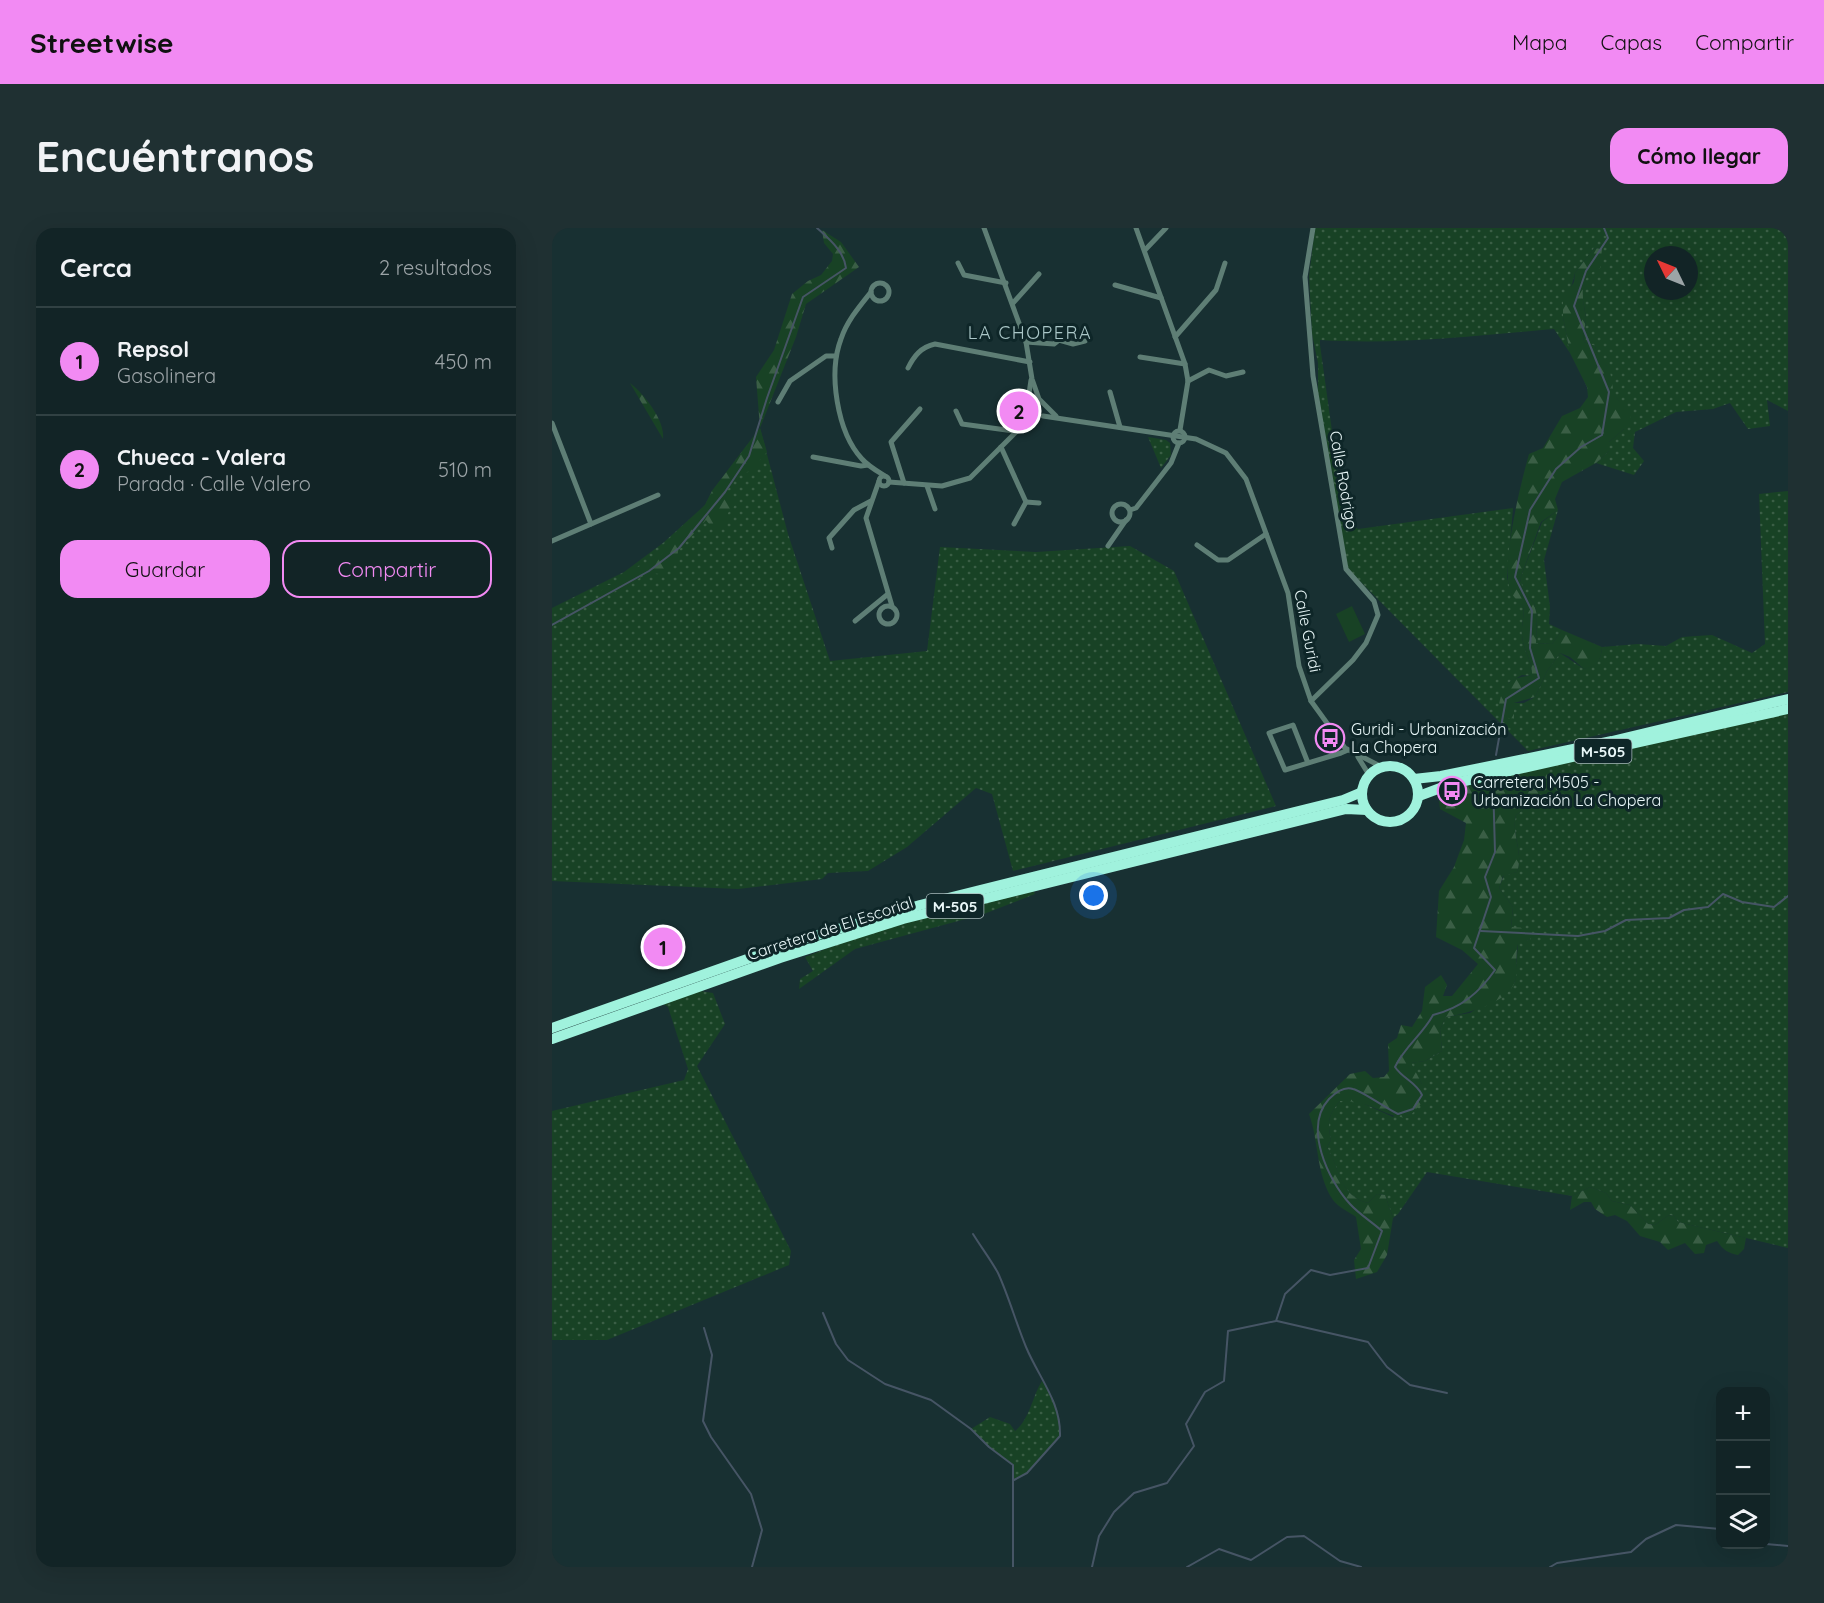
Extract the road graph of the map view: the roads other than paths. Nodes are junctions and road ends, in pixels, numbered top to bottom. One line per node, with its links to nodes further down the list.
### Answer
1 (984, 228): 9 (street)
2 (1136, 228): 5 (street)
3 (1166, 228): 5 (street)
4 (1313, 228): 68 (street, Calle Rodrigo)
5 (1145, 250): 12 (street)
6 (958, 263): 9 (street)
7 (1225, 263): 14 (street)
8 (1039, 274): 13 (street)
9 (1006, 283): 13 (street)
10 (1115, 285): 12 (street)
11 (871, 292): 17 (street)
12 (1161, 298): 14 (street)
13 (1013, 303): 16 (street)
14 (1175, 337): 20 (street)
15 (1086, 341): 16 (street)
16 (1026, 342): 19 (street)
17 (836, 356): 28 (street); 46 (street)
18 (1140, 357): 20 (street)
19 (1030, 362): 21 (street); 23 (street)
20 (1185, 364): 24 (street)
21 (908, 368)
22 (1243, 372): 24 (street)
23 (1032, 379): 26 (street); 27 (street)
24 (1188, 381): 38 (street)
25 (1110, 392): 37 (street)
26 (1039, 399): 27 (street); 29 (street)
27 (1028, 400): 32 (street)
28 (778, 402)
29 (1044, 406): 33 (street); 34 (street, Calle Guridi)
30 (920, 409): 48 (street)
31 (956, 411): 39 (street)
32 (1023, 412): 35 (street); 39 (street)
33 (1042, 416): 34 (street, Calle Guridi); 35 (street)
34 (1057, 416): 37 (street, Calle Guridi)
35 (1029, 419): 39 (street)
36 (552, 423): 40 (street)
37 (1120, 427): 41 (street, Calle Guridi)
38 (1180, 430): 41 (street); 42 (street)
39 (1014, 431): 44 (street)
40 (554, 435): 57 (street)
41 (1173, 436): 42 (street, Calle Guridi); 43 (street)
42 (1186, 438): 43 (street); 59 (street, Calle Guridi)
43 (1179, 443): 55 (street)
44 (1001, 447): 49 (street); 52 (street)
45 (813, 457): 46 (street)
46 (870, 467): 47 (street)
47 (884, 480): 48 (street); 51 (street)
48 (904, 483): 49 (street)
49 (927, 486): 54 (street)
50 (658, 495): 57 (street)
51 (872, 500): 63 (street); 64 (street)
52 (1026, 502): 53 (street); 58 (street)
53 (1039, 503)
54 (935, 509)
55 (1130, 510): 56 (street); 56 (street)
56 (1126, 520): 62 (street)
57 (591, 524): 60 (street)
58 (1014, 524)
59 (1266, 534): 61 (street); 68 (street, Calle Guridi)
60 (552, 541)
61 (1197, 544)
62 (1108, 546)
63 (832, 548)
64 (888, 594): 65 (street); 66 (street)
65 (892, 606)
66 (855, 621)
67 (1788, 699): 75 (highway, M-505)
68 (1311, 701): 70 (street, Calle Guridi)
69 (1788, 710): 77 (highway, M-505)
70 (1348, 750): 71 (street, Calle Guridi); 72 (street)
71 (1355, 753): 73 (street, Calle Guridi); 74 (street)
72 (1308, 763): 72 (street)
73 (1382, 767): 74 (highway); 75 (highway, M-505)
74 (1369, 775): 76 (highway)
75 (1414, 778): 77 (highway)
76 (1362, 792): 78 (highway); 79 (highway, Carretera de El Escorial / M-505)
77 (1419, 796): 78 (highway, M-505)
78 (1367, 810): 80 (highway, Carretera de El Escorial / M-505)
79 (552, 1029)
80 (552, 1039)

